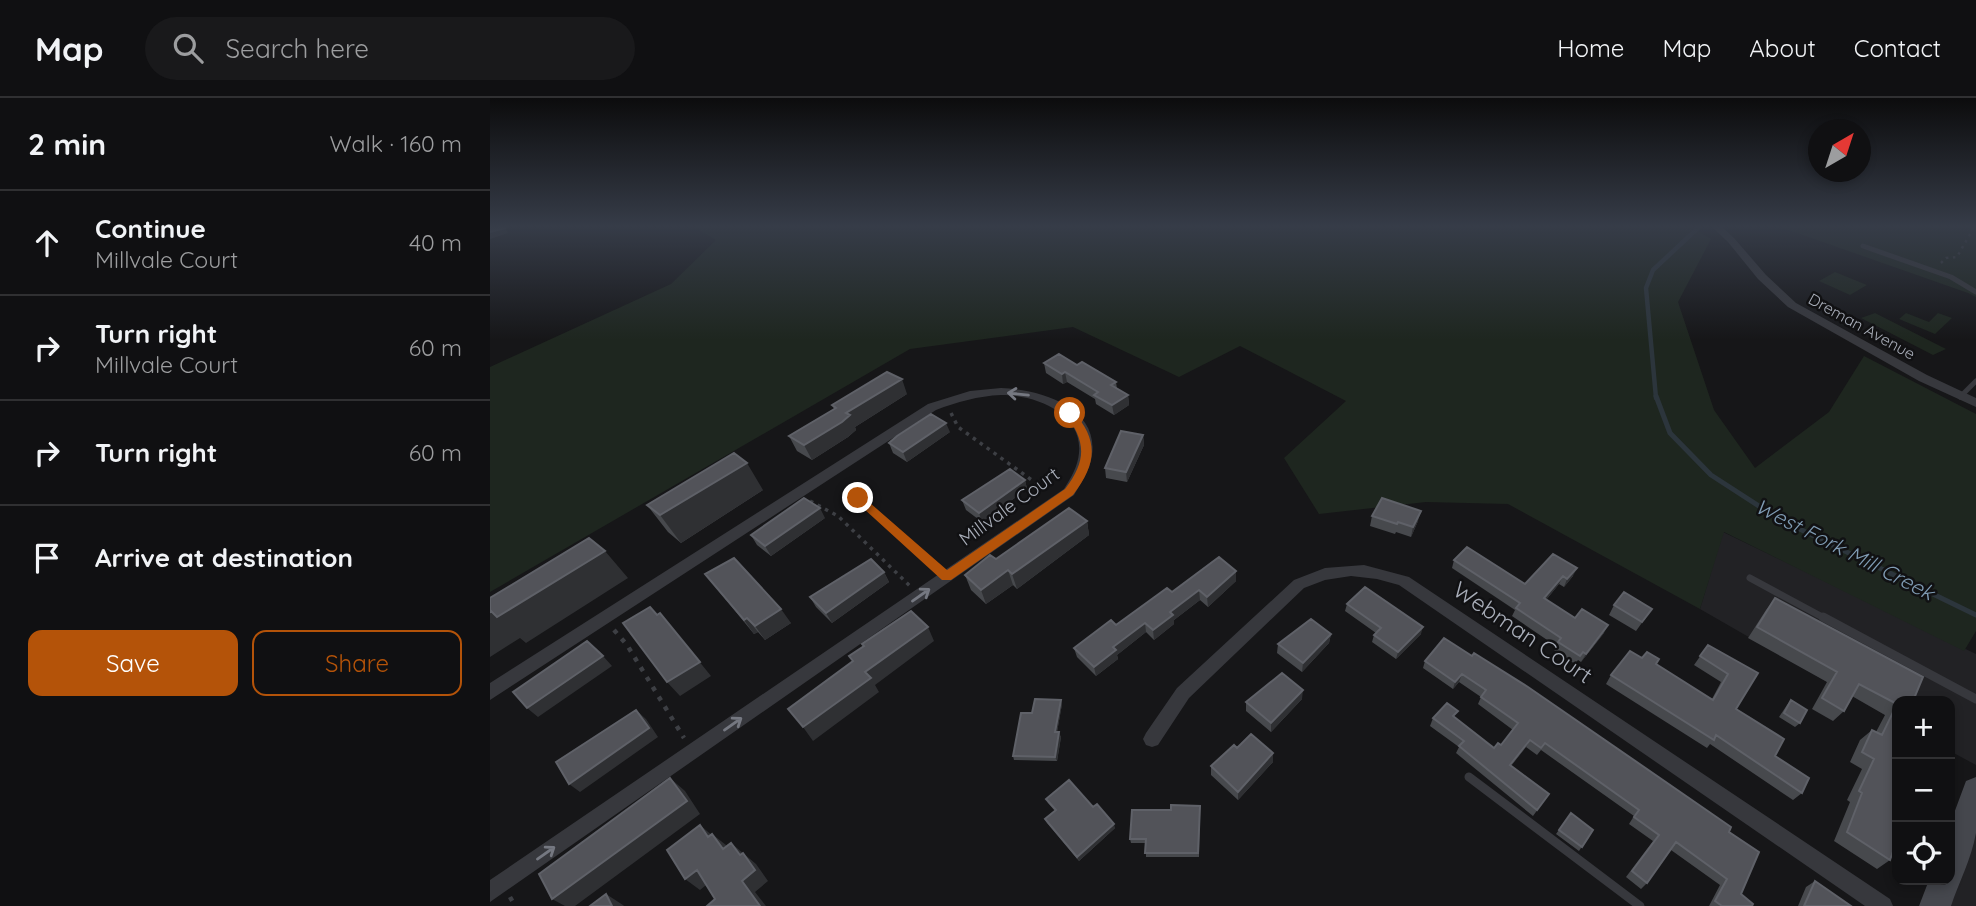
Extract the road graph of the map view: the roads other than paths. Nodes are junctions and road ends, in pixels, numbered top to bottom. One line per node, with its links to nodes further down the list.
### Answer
1 (1752, 265): 5 (street, Dreman Avenue)
2 (1916, 265): 3 (lane)
3 (1976, 292)
4 (1976, 381): 5 (lane)
5 (1960, 397): 6 (street, Dreman Avenue)
6 (1976, 403)
7 (858, 498): 8 (lane)
8 (947, 576): 10 (street, Millvale Court, one-way to 10); 17 (street, Millvale Court, one-way to 8)
9 (1750, 578): 11 (lane)
10 (490, 692)
11 (1976, 699)
12 (1152, 739): 19 (street, Webman Court)
13 (1469, 777): 18 (lane)
14 (1976, 791): 15 (main road)
15 (1955, 851)
16 (1942, 885): 20 (main road)
17 (490, 892)
18 (1640, 906)
19 (1883, 906)
20 (1935, 906)

